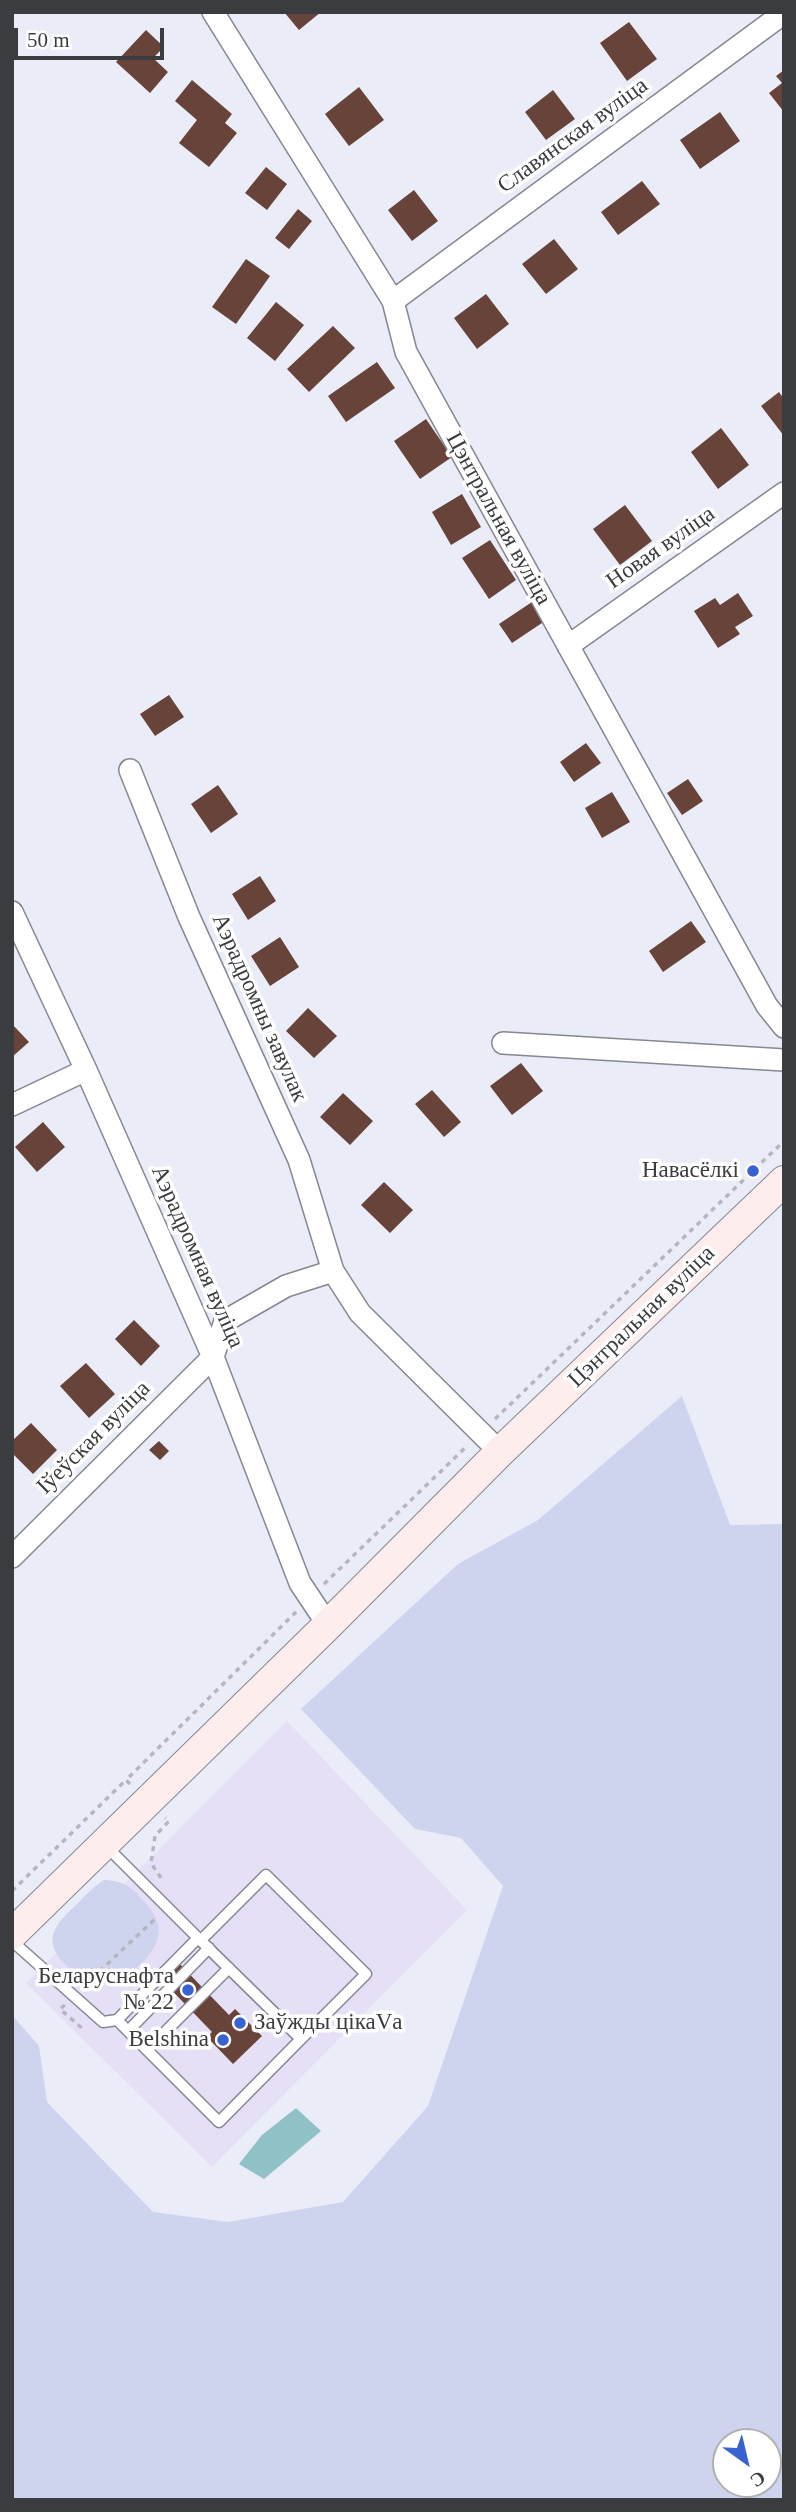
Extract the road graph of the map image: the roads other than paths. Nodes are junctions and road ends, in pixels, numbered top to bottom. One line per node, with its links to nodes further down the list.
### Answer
1 (213, 12): 3 (street, Цэнтральная вуліца)
2 (784, 13): 3 (street, Славянская вуліца)
3 (393, 301): 5 (street, Цэнтральная вуліца)
4 (784, 493): 5 (street, Новая вуліца)
5 (568, 646): 8 (street, Цэнтральная вуліца)
6 (130, 770): 14 (street, Аэрадромны завулак)
7 (12, 912): 11 (street, Аэрадромная вуліца)
8 (784, 1027)
9 (503, 1043): 10 (street)
10 (784, 1060)
11 (86, 1070): 12 (street); 15 (street, Аэрадромная вуліца)
12 (12, 1105)
13 (784, 1181): 16 (main road, Цэнтральная вуліца)
14 (333, 1271): 15 (street); 16 (street, Аэрадромны завулак)
15 (213, 1357): 17 (street, Іўеўская вуліца); 18 (street, Аэрадромная вуліца)
16 (500, 1452): 18 (main road, Цэнтральная вуліца)
17 (12, 1557)
18 (328, 1625): 19 (main road, Цэнтральная вуліца)
19 (104, 1844): 20 (main road, Цэнтральная вуліца); 22 (lane)
20 (12, 1934)
21 (12, 1941): 24 (lane)
22 (203, 1942): 23 (lane); 24 (lane); 25 (lane); 26 (lane)
23 (229, 1968): 26 (lane); 27 (lane)
24 (117, 2020): 25 (lane)
25 (128, 2031): 27 (lane)
26 (301, 2039): 27 (lane)
27 (147, 2050)

